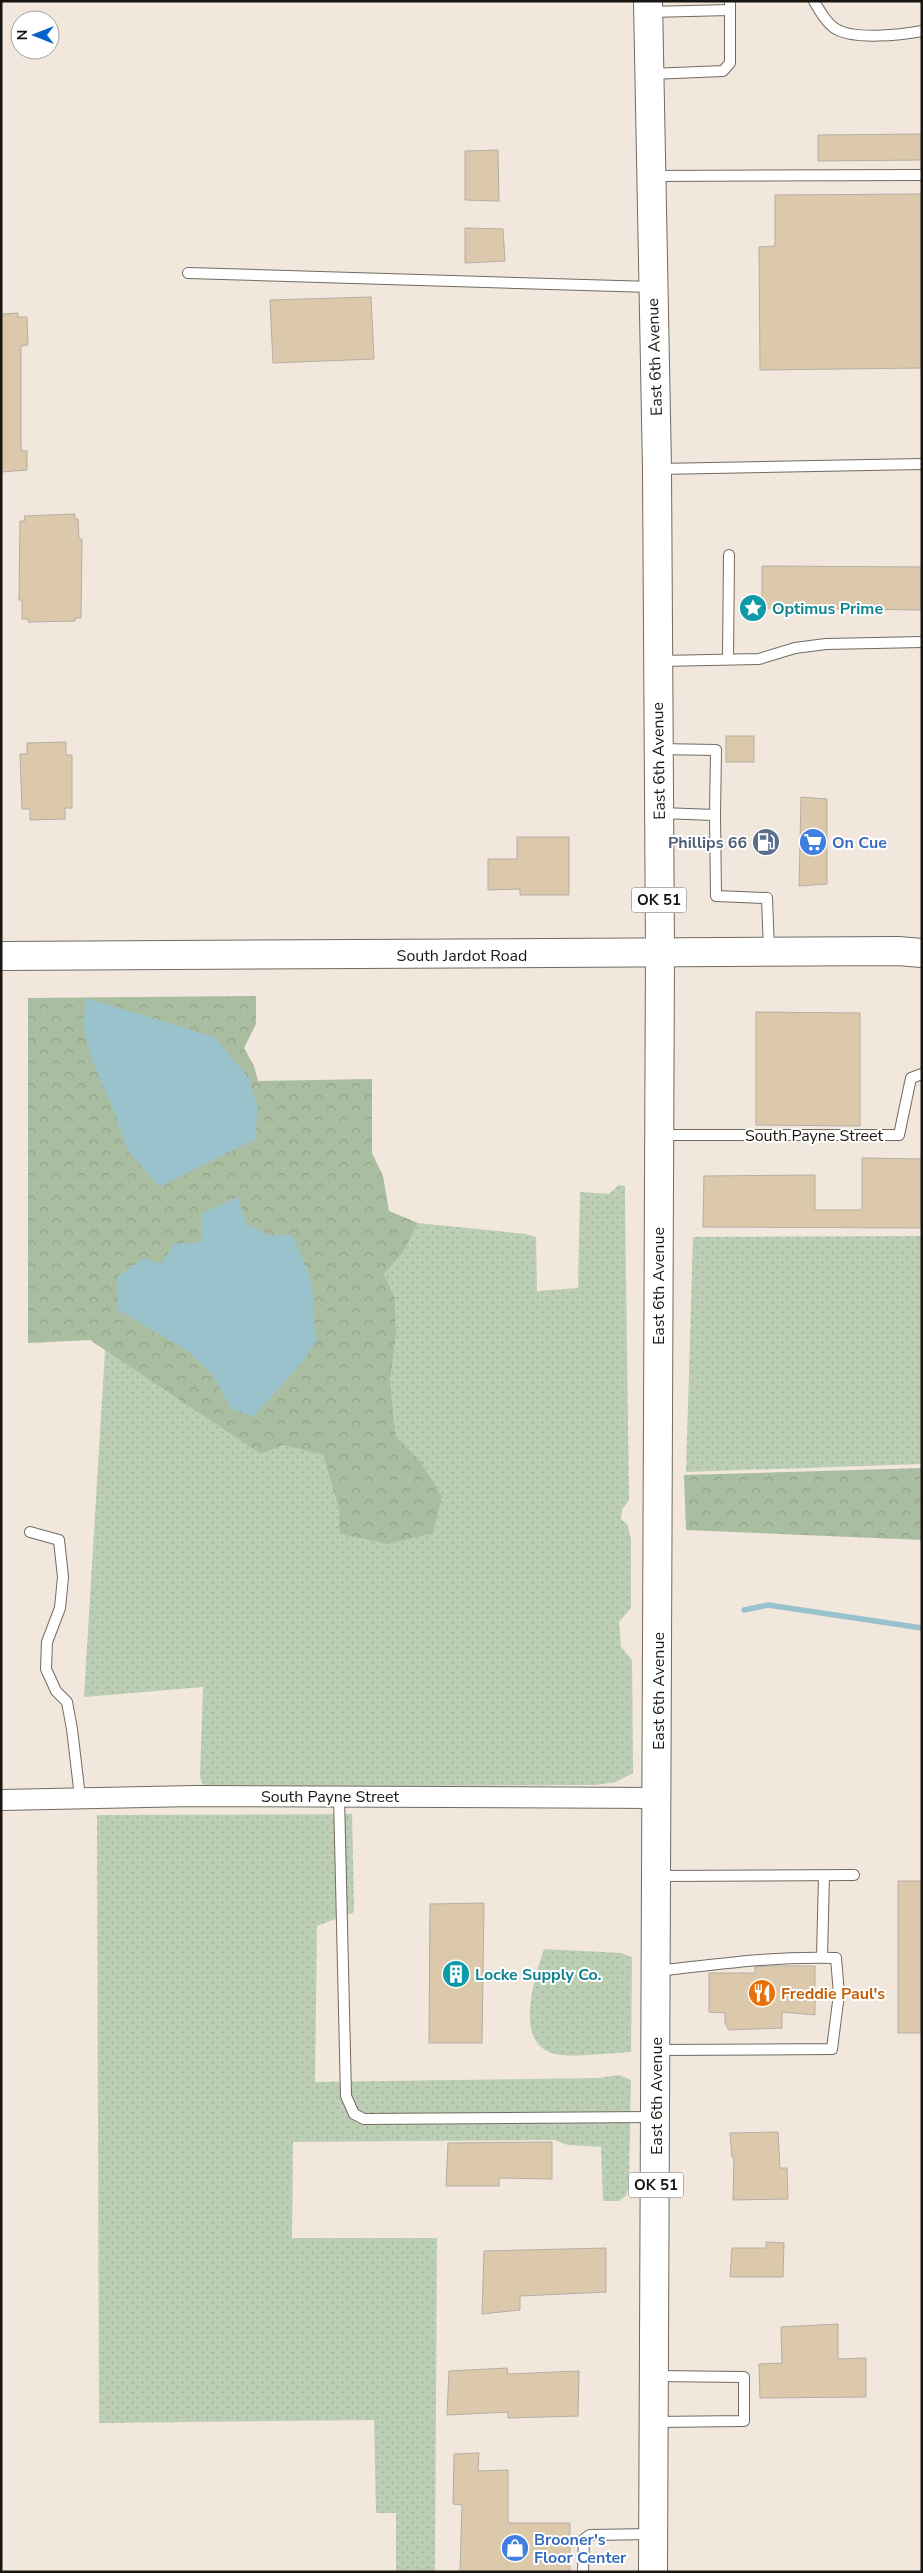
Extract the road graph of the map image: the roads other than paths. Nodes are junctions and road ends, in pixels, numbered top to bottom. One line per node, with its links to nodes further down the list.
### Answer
1 (814, 1): 4 (lane)
2 (730, 6): 3 (lane); 5 (lane)
3 (648, 7): 5 (main road, East 6th Avenue / OK 51)
4 (922, 30)
5 (649, 74): 7 (main road, East 6th Avenue / OK 51)
6 (922, 175): 7 (lane)
7 (650, 176): 9 (main road, East 6th Avenue / OK 51)
8 (188, 273): 9 (lane)
9 (652, 287): 11 (main road, East 6th Avenue / OK 51)
10 (922, 464): 11 (lane)
11 (657, 468): 15 (main road, East 6th Avenue / OK 51)
12 (730, 555): 14 (lane)
13 (922, 642): 14 (lane)
14 (728, 658): 15 (lane)
15 (657, 661): 16 (main road, East 6th Avenue / OK 51)
16 (658, 749): 17 (main road, East 6th Avenue / OK 51); 18 (lane)
17 (659, 813): 18 (lane); 19 (main road, East 6th Avenue / OK 51)
18 (715, 815): 20 (lane)
19 (660, 952): 20 (main road, South Jardot Road); 22 (main road, South Jardot Road); 24 (main road, East 6th Avenue / OK 51)
20 (769, 952): 21 (main road, South Jardot Road)
21 (922, 953)
22 (1, 956)
23 (922, 1074): 24 (lane, South Payne Street)
24 (659, 1135): 28 (main road, East 6th Avenue / OK 51)
25 (30, 1532): 27 (lane)
26 (340, 1796): 27 (street, South Payne Street); 28 (street, South Payne Street); 36 (lane)
27 (80, 1798): 29 (street, South Payne Street)
28 (658, 1798): 31 (main road, East 6th Avenue / OK 51)
29 (1, 1800)
30 (854, 1875): 32 (lane)
31 (657, 1876): 32 (lane); 34 (main road, East 6th Avenue / OK 51)
32 (824, 1876): 33 (lane)
33 (822, 1957): 34 (lane); 35 (lane)
34 (656, 1971): 35 (main road, East 6th Avenue / OK 51)
35 (657, 2050): 36 (main road, East 6th Avenue / OK 51)
36 (656, 2117): 37 (main road, East 6th Avenue / OK 51)
37 (655, 2376): 38 (main road, East 6th Avenue / OK 51); 38 (lane)
38 (654, 2422): 39 (main road, East 6th Avenue / OK 51)
39 (653, 2534): 40 (lane); 41 (main road, East 6th Avenue / OK 51)
40 (583, 2572)
41 (653, 2572)

